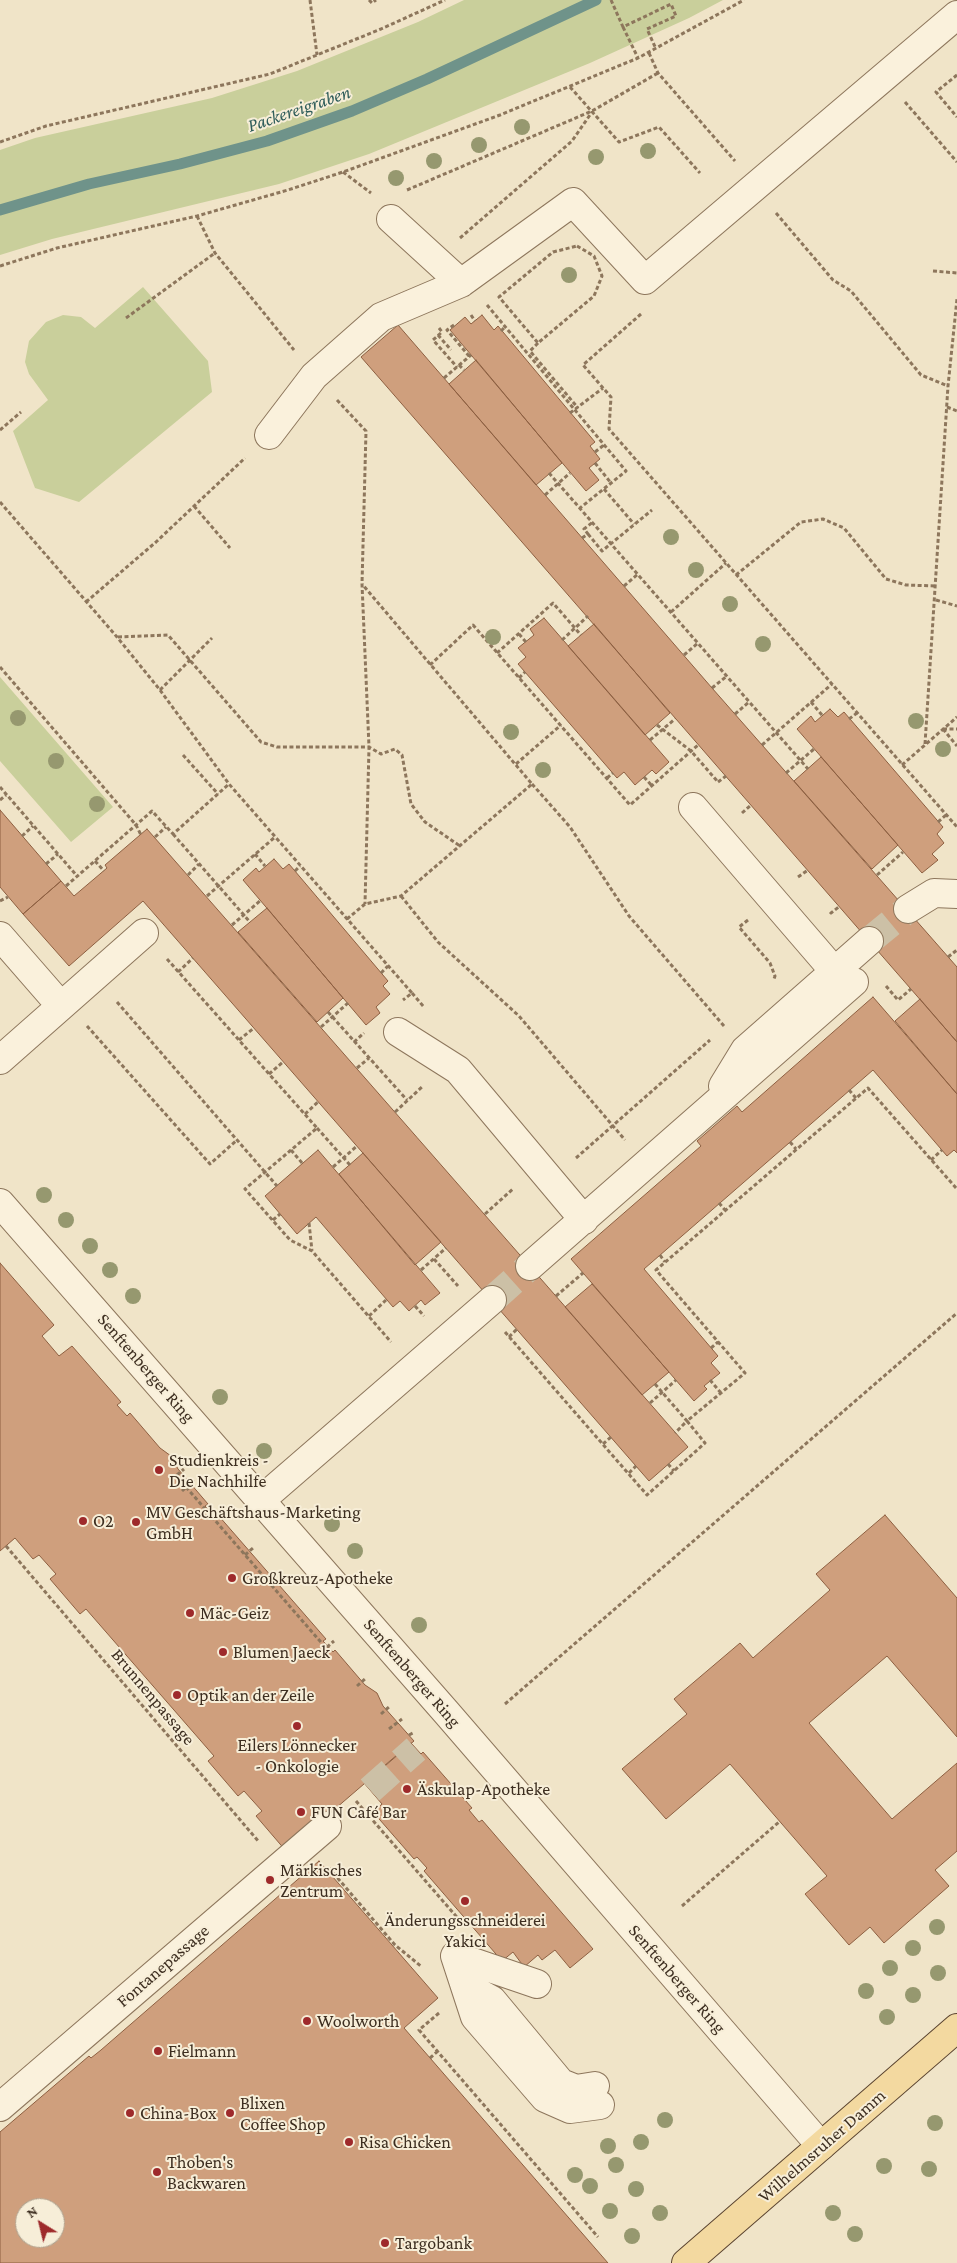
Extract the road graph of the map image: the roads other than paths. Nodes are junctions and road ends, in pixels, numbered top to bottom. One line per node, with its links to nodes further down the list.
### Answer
1 (957, 15): 3 (street)
2 (391, 219): 3 (street)
3 (461, 283): 4 (street)
4 (270, 435)
5 (693, 806): 11 (street)
6 (957, 894): 7 (street)
7 (908, 910)
8 (144, 933): 12 (street)
9 (0, 936): 12 (street)
10 (869, 941): 11 (street)
11 (844, 977): 15 (street); 15 (street)
12 (61, 1006): 14 (street)
13 (398, 1032): 17 (street)
14 (0, 1060)
15 (708, 1111): 17 (street)
16 (0, 1203): 20 (street, Senftenberger Ring)
17 (584, 1220): 18 (street)
18 (530, 1266)
19 (492, 1300): 20 (street)
20 (261, 1500): 26 (street, Senftenberger Ring)
21 (327, 1826): 25 (street, Fontanepassage)
22 (537, 1984): 24 (street)
23 (957, 2028): 26 (main road, Wilhelmsruher Damm)
24 (598, 2096)
25 (0, 2107)
26 (821, 2146): 27 (main road, Wilhelmsruher Damm)
27 (686, 2263)

